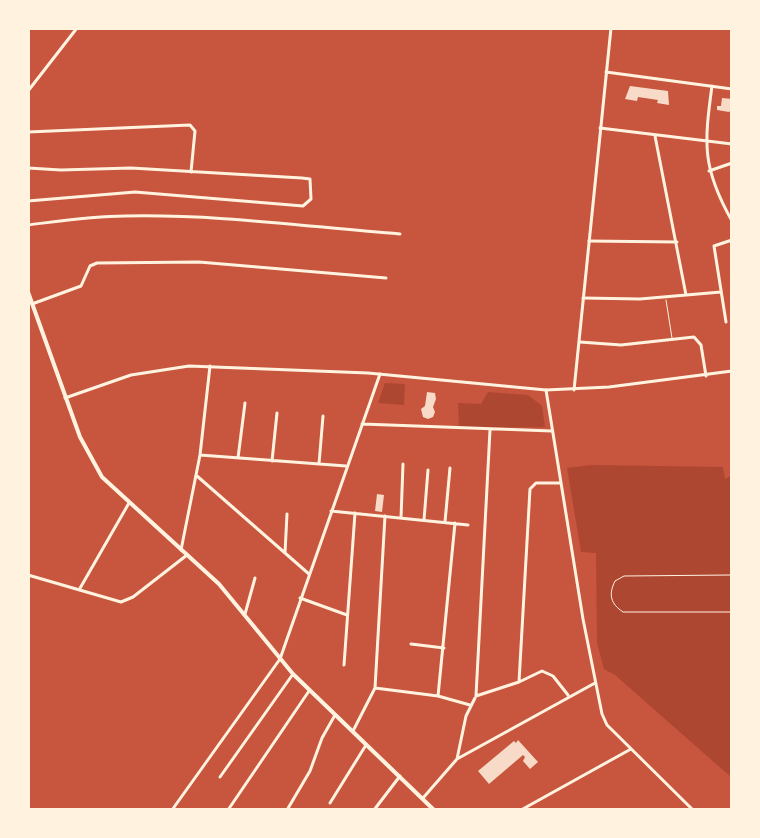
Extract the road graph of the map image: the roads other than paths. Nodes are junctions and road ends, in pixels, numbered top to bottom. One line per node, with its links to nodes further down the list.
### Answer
1 (77, 28): 6 (street)
2 (611, 28): 3 (street)
3 (606, 72): 4 (street); 7 (street)
4 (712, 86): 5 (street); 10 (street)
5 (732, 89)
6 (28, 91)
7 (600, 128): 9 (street); 23 (street)
8 (28, 132): 15 (street)
9 (655, 136): 10 (street); 24 (street)
10 (705, 141): 11 (street); 14 (street)
11 (732, 144)
12 (732, 163): 14 (street)
13 (28, 168): 15 (street)
14 (709, 171): 18 (street)
15 (191, 172): 16 (street)
16 (28, 201)
17 (732, 206): 18 (street)
18 (725, 209): 19 (street)
19 (732, 221)
20 (28, 225): 21 (street)
21 (400, 234)
22 (732, 240): 27 (street)
23 (589, 241): 24 (street); 29 (street)
24 (677, 242): 28 (street)
25 (386, 278): 31 (street)
26 (28, 292): 31 (main road)
27 (721, 292): 28 (street); 32 (street)
28 (686, 295): 30 (street)
29 (583, 298): 30 (street); 34 (street)
30 (665, 298): 33 (lane)
31 (32, 304): 41 (main road)
32 (726, 322)
33 (672, 339): 34 (street); 38 (street)
34 (578, 342): 40 (street)
35 (210, 366): 37 (street); 41 (street); 48 (street)
36 (732, 371): 38 (street)
37 (380, 374): 39 (street); 45 (street)
38 (706, 376): 40 (street)
39 (546, 390): 40 (street); 47 (street)
40 (574, 390)
41 (65, 398): 58 (main road)
42 (245, 403): 49 (street)
43 (277, 413): 50 (street)
44 (323, 416): 51 (street)
45 (362, 424): 46 (street); 53 (street)
46 (490, 430): 47 (street); 89 (street)
47 (552, 431): 57 (street)
48 (200, 455): 49 (street); 56 (street)
49 (238, 458): 50 (street)
50 (272, 461): 51 (street)
51 (319, 464): 53 (street)
52 (403, 464): 63 (street)
53 (346, 466): 59 (street)
54 (450, 468): 65 (street)
55 (428, 470): 64 (street)
56 (197, 476): 68 (street); 69 (street)
57 (561, 483): 83 (street); 84 (street)
58 (129, 503): 68 (main road); 74 (street)
59 (331, 511): 60 (street); 71 (street)
60 (355, 513): 62 (street); 77 (street)
61 (287, 514): 69 (street)
62 (385, 516): 63 (street); 85 (street)
63 (401, 518): 64 (street)
64 (424, 520): 65 (street)
65 (445, 522): 66 (street)
66 (455, 523): 67 (street); 79 (street)
67 (468, 525)
68 (181, 550): 70 (main road)
69 (285, 553): 71 (street)
70 (187, 555): 74 (street); 76 (main road)
71 (309, 574): 75 (street)
72 (28, 575): 74 (street)
73 (255, 578): 76 (street)
74 (79, 590)
75 (300, 598): 77 (street); 80 (street)
76 (245, 614): 80 (main road)
77 (347, 615): 81 (street)
78 (411, 644): 79 (street)
79 (444, 648): 88 (street)
80 (280, 659): 82 (main road); 100 (street)
81 (344, 665)
82 (293, 674): 86 (main road); 97 (street)
83 (519, 682): 87 (street); 89 (street)
84 (595, 683): 87 (street); 94 (street)
85 (375, 688): 88 (street); 92 (street)
86 (309, 690): 91 (main road); 101 (street)
87 (568, 695): 95 (street)
88 (438, 696): 90 (street)
89 (476, 696): 90 (street)
90 (470, 705): 95 (street)
91 (335, 715): 92 (main road); 102 (street)
92 (353, 731): 93 (main road)
93 (367, 744): 96 (main road); 99 (street)
94 (631, 749): 105 (street); 106 (street)
95 (457, 759): 98 (street)
96 (400, 776): 98 (main road); 103 (street)
97 (220, 777)
98 (423, 798): 104 (main road)
99 (330, 803)
100 (172, 810)
101 (228, 810)
102 (287, 810)
103 (374, 810)
104 (434, 810)
105 (521, 810)
106 (693, 810)

